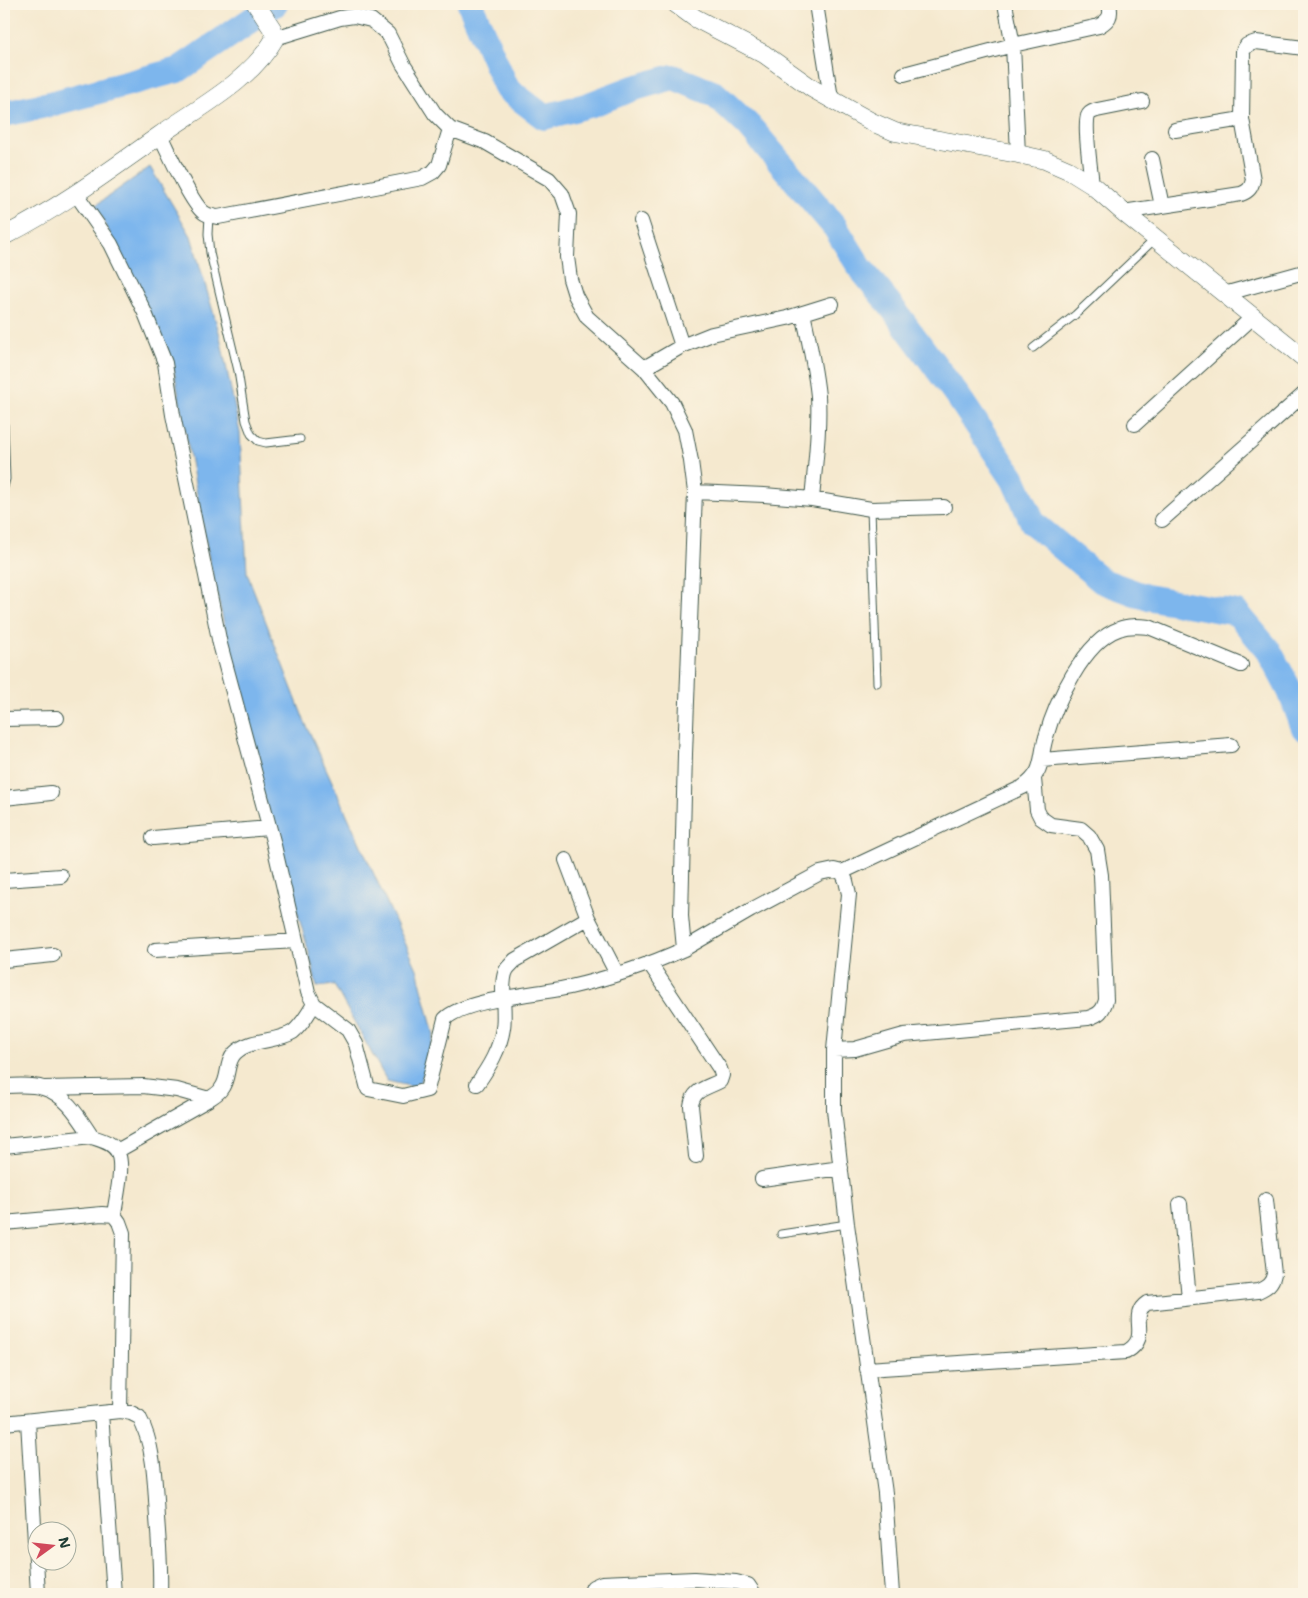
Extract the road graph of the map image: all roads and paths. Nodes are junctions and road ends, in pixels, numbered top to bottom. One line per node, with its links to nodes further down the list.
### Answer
1 (256, 4): 6 (street)
2 (676, 4): 10 (street)
3 (816, 4): 10 (street)
4 (1005, 4): 7 (street)
5 (1109, 4): 7 (street)
6 (274, 34): 13 (street); 15 (street)
7 (1013, 45): 9 (street); 16 (street)
8 (1304, 48): 12 (street)
9 (904, 74)
10 (831, 98): 16 (street)
11 (1142, 102): 18 (street)
12 (1242, 119): 14 (street); 20 (street)
13 (450, 130): 22 (street); 34 (street)
14 (1175, 130)
15 (154, 139): 19 (street); 22 (street)
16 (1018, 154): 18 (street)
17 (1152, 159): 20 (street)
18 (1092, 185): 21 (street)
19 (80, 190): 24 (street); 54 (street)
20 (1162, 206): 21 (street)
21 (1123, 212): 25 (street)
22 (209, 216): 38 (lane)
23 (641, 221): 31 (street)
24 (4, 236)
25 (1155, 238): 27 (street); 32 (lane)
26 (1304, 272): 27 (street)
27 (1224, 294): 30 (street)
28 (832, 304): 29 (street)
29 (803, 313): 31 (street); 41 (street)
30 (1253, 317): 33 (street); 36 (street)
31 (682, 346): 34 (street)
32 (1034, 348)
33 (1304, 358)
34 (644, 368): 40 (street)
35 (1304, 394): 44 (street)
36 (1135, 424)
37 (4, 425): 39 (lane)
38 (300, 439)
39 (4, 487)
40 (695, 492): 41 (street); 63 (street)
41 (812, 499): 43 (street)
42 (944, 507): 43 (street)
43 (871, 509): 46 (lane)
44 (1162, 520)
45 (1241, 665): 50 (street)
46 (877, 683)
47 (57, 718): 48 (street)
48 (4, 719)
49 (1231, 745): 50 (street)
50 (1042, 760): 51 (street)
51 (1034, 779): 57 (street); 70 (street)
52 (51, 793): 53 (street)
53 (4, 798)
54 (269, 828): 55 (street); 61 (street)
55 (153, 838)
56 (566, 860): 60 (street)
57 (842, 872): 63 (street); 70 (street)
58 (61, 876): 59 (street)
59 (4, 880)
60 (588, 918): 67 (street); 68 (street)
61 (296, 941): 62 (street); 69 (street)
62 (155, 950)
63 (684, 950): 66 (street)
64 (53, 955): 65 (street)
65 (4, 960)
66 (650, 964): 67 (street); 78 (street)
67 (617, 974): 68 (street)
68 (504, 998): 69 (street); 71 (street)
69 (314, 1004): 74 (street)
70 (834, 1050): 79 (street)
71 (477, 1084)
72 (4, 1086): 73 (street)
73 (43, 1088): 74 (street); 75 (street)
74 (209, 1099): 77 (street)
75 (92, 1137): 76 (street); 77 (street)
76 (4, 1146)
77 (117, 1151): 83 (street)
78 (696, 1156)
79 (841, 1168): 80 (street); 85 (street)
80 (762, 1179)
81 (1266, 1200): 87 (street)
82 (1180, 1204): 87 (street)
83 (114, 1215): 84 (street); 89 (street)
84 (4, 1223)
85 (847, 1224): 86 (lane); 88 (street)
86 (781, 1234)
87 (1189, 1298): 88 (street)
88 (867, 1369): 98 (street)
89 (120, 1411): 90 (street); 95 (street)
90 (101, 1413): 91 (street); 94 (street)
91 (28, 1421): 92 (street); 93 (street)
92 (4, 1423)
93 (38, 1594)
94 (114, 1594)
95 (160, 1594)
96 (590, 1594): 97 (street)
97 (754, 1594)
98 (892, 1594)

